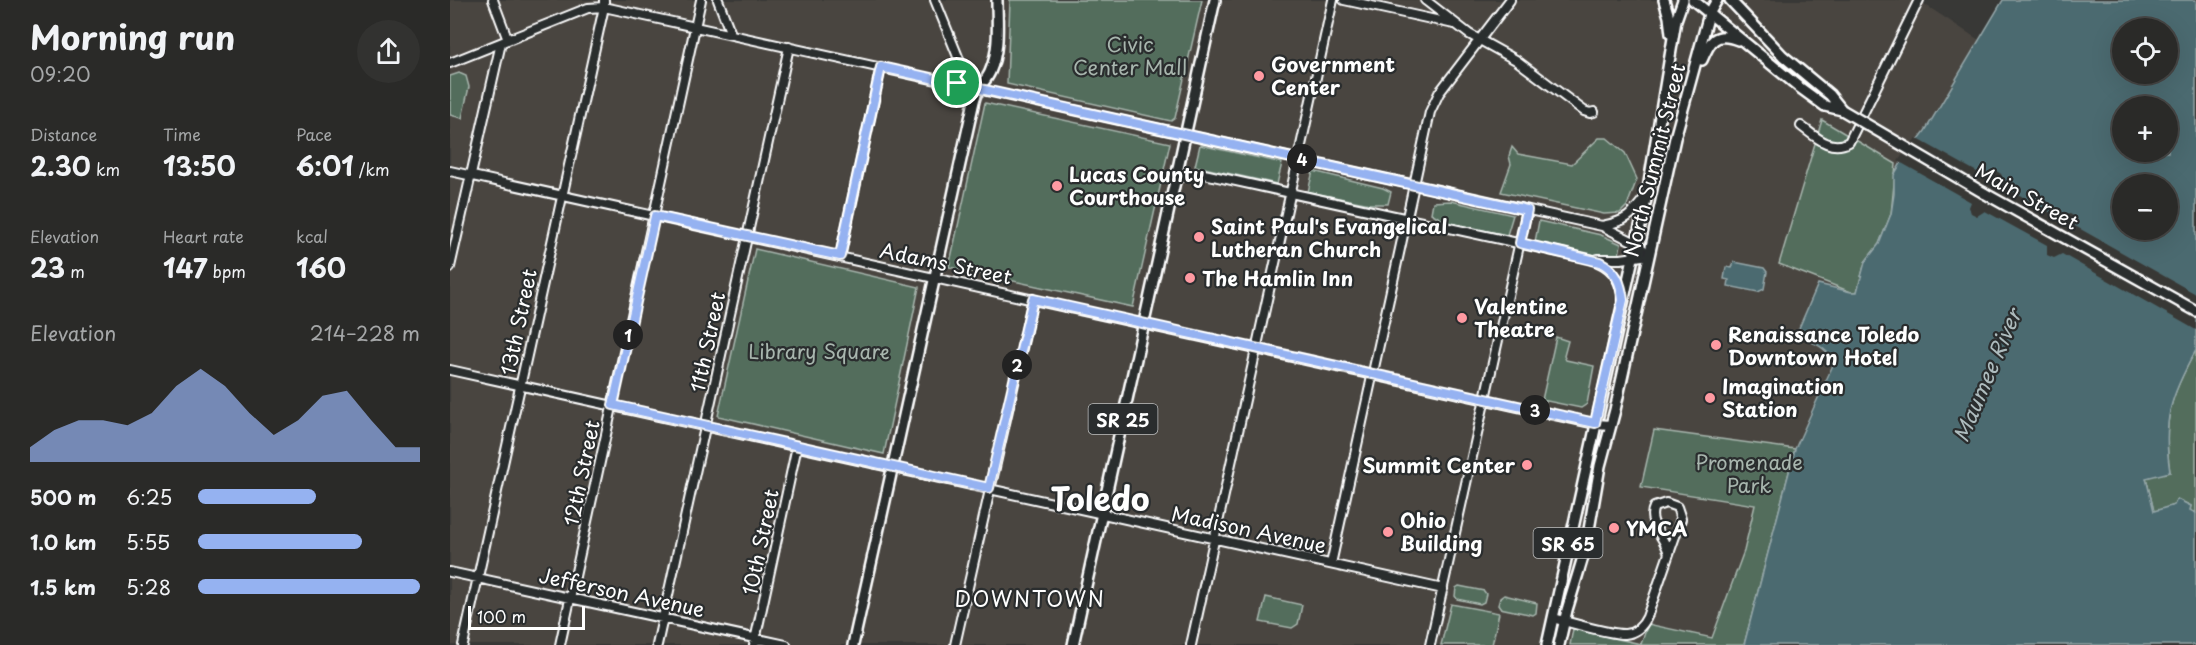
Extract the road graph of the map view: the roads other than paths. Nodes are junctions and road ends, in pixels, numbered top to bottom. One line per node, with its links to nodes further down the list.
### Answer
1 (493, 0): 24 (street)
2 (701, 0): 21 (street, 12th Street)
3 (718, 0): 22 (street)
4 (935, 0): 31 (street)
5 (997, 0): 31 (main road)
6 (1215, 0): 35 (main road, SR 25)
7 (1333, 0): 36 (street)
8 (1344, 0): 20 (street)
9 (1425, 0): 20 (street)
10 (1510, 0): 23 (street)
11 (1664, 0): 27 (main road)
12 (1683, 0): 27 (main road, North Summit Street / SR 65)
13 (1693, 0): 19 (main road)
14 (1708, 0): 19 (main road)
15 (1717, 0): 19 (main road, North Summit Street / SR 65)
16 (1730, 0): 32 (main road)
17 (1919, 0): 34 (street)
18 (604, 3): 21 (street); 24 (street); 43 (street, 13th Street)
19 (1709, 14): 25 (main road); 30 (main road, North Summit Street / SR 65)
20 (1458, 25): 23 (street)
21 (696, 26): 22 (street); 45 (street, 12th Street)
22 (731, 34): 26 (street)
23 (1479, 40): 33 (street); 40 (street)
24 (504, 41): 28 (street); 38 (street)
25 (1745, 44): 30 (main road); 32 (main road)
26 (789, 47): 29 (street); 48 (street, 11th Street)
27 (1671, 58): 42 (main road, North Summit Street / SR 65)
28 (450, 63)
29 (881, 67): 31 (street); 52 (street)
30 (1692, 79): 51 (main road, North Summit Street / SR 65)
31 (978, 88): 35 (street); 56 (main road)
32 (1842, 110): 59 (main road, Main Street, bridge)
33 (1594, 112)
34 (1801, 126)
35 (1185, 133): 36 (street); 39 (main road, SR 25)
36 (1300, 159): 40 (street); 41 (street)
37 (450, 171): 38 (street, Adams Street)
38 (470, 175): 43 (street, Adams Street); 55 (street)
39 (1175, 179): 41 (street); 60 (main road, SR 25)
40 (1416, 184): 44 (street); 46 (street)
41 (1292, 193): 46 (street); 61 (street)
42 (1647, 195): 47 (street); 50 (main road, North Summit Street / SR 65)
43 (562, 196): 45 (street, Adams Street); 64 (street, 13th Street)
44 (1527, 210): 47 (street); 49 (street)
45 (655, 216): 48 (street, Adams Street); 66 (street, 12th Street)
46 (1408, 219): 49 (street); 63 (street)
47 (1602, 226): 50 (street)
48 (747, 236): 52 (street, Adams Street); 69 (street, 11th Street)
49 (1520, 243): 54 (street); 65 (street)
50 (1636, 243): 51 (street); 53 (main road, North Summit Street / SR 65)
51 (1649, 255): 53 (street); 68 (main road, North Summit Street / SR 65)
52 (840, 256): 56 (street, Adams Street)
53 (1632, 257): 54 (street); 58 (main road, North Summit Street / SR 65)
54 (1590, 259): 58 (street)
55 (450, 267)
56 (934, 277): 57 (street, Adams Street); 71 (main road)
57 (1033, 299): 60 (street, Adams Street); 72 (street)
58 (1623, 300): 67 (main road, North Summit Street / SR 65)
59 (2196, 311)
60 (1145, 323): 61 (street, Adams Street); 75 (main road, SR 25)
61 (1257, 348): 63 (street, Adams Street); 76 (street)
62 (450, 370): 64 (street, Madison Avenue)
63 (1373, 373): 65 (street, Adams Street); 78 (street)
64 (520, 385): 66 (street, Madison Avenue); 82 (street, 13th Street)
65 (1485, 399): 67 (street, Adams Street); 83 (street)
66 (613, 405): 69 (street, Madison Avenue); 84 (street, 12th Street)
67 (1595, 423): 68 (street, Adams Street); 73 (main road, North Summit Street / SR 65)
68 (1611, 425): 74 (main road, North Summit Street / SR 65)
69 (706, 426): 70 (street, Madison Avenue); 85 (street, 11th Street)
70 (797, 446): 71 (street, Madison Avenue); 88 (street, 10th Street)
71 (892, 467): 72 (street, Madison Avenue); 93 (main road)
72 (989, 488): 75 (street, Madison Avenue); 94 (street)
73 (1575, 512): 74 (main road); 80 (main road, North Summit Street / SR 65)
74 (1592, 513): 81 (main road, North Summit Street / SR 65)
75 (1102, 514): 76 (street, Madison Avenue); 95 (main road, SR 25)
76 (1215, 539): 78 (street, Madison Avenue); 96 (street)
77 (1669, 554): 77 (street); 87 (street)
78 (1331, 564): 83 (street, Madison Avenue)
79 (450, 572): 82 (street, Jefferson Avenue)
80 (1562, 574): 81 (main road); 86 (main road, North Summit Street / SR 65)
81 (1576, 577): 87 (main road, North Summit Street / SR 65)
82 (478, 578): 84 (street, Jefferson Avenue); 89 (street, 13th Street)
83 (1443, 589): 97 (street)
84 (571, 598): 85 (street, Jefferson Avenue); 90 (street, 12th Street)
85 (663, 618): 88 (street, Jefferson Avenue); 91 (street, 11th Street)
86 (1553, 618): 87 (street); 98 (main road, North Summit Street / SR 65)
87 (1564, 621): 99 (main road, North Summit Street / SR 65)
88 (755, 642): 92 (street, Jefferson Avenue)
89 (463, 645)
90 (560, 645)
91 (657, 645)
92 (786, 645)
93 (853, 645)
94 (955, 645)
95 (1073, 645)
96 (1191, 645)
97 (1430, 645)
98 (1547, 645)
99 (1559, 645)

